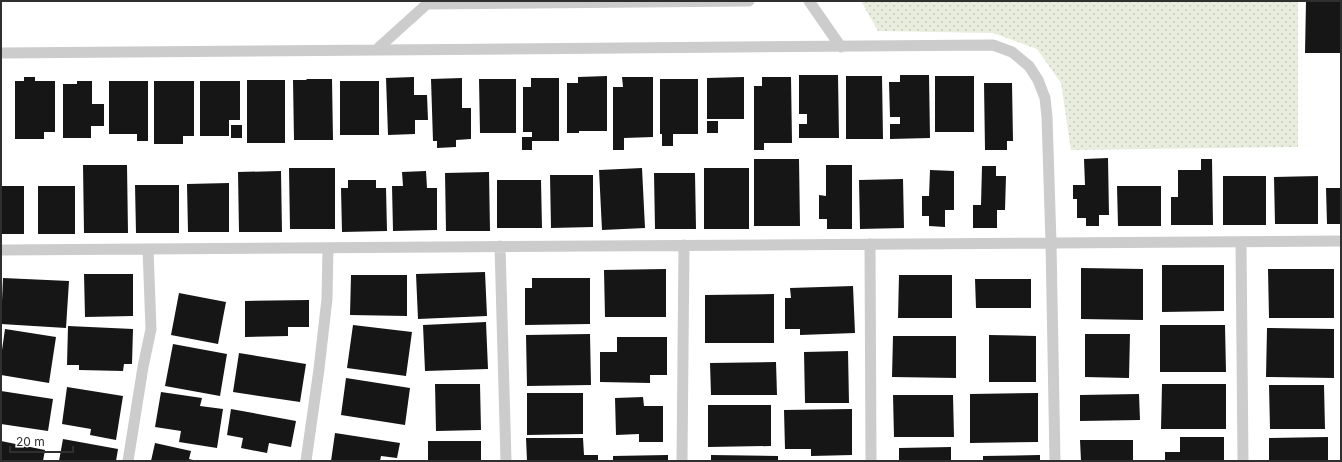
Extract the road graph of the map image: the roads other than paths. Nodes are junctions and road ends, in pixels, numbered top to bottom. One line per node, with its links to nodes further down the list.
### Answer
1 (749, 1): 4 (lane)
2 (809, 1): 3 (lane)
3 (841, 47): 4 (lane); 8 (lane)
4 (376, 50): 5 (lane)
5 (1, 53)
6 (1341, 241): 7 (lane)
7 (1242, 242): 8 (lane); 21 (lane)
8 (1051, 243): 9 (lane); 20 (lane)
9 (870, 244): 10 (lane); 19 (lane)
10 (684, 245): 11 (lane); 18 (lane)
11 (500, 246): 12 (lane); 17 (lane)
12 (328, 248): 13 (lane); 16 (lane)
13 (148, 249): 14 (lane); 15 (lane)
14 (1, 250)
15 (128, 461)
16 (306, 461)
17 (506, 461)
18 (682, 461)
19 (871, 461)
20 (1055, 461)
21 (1243, 461)

